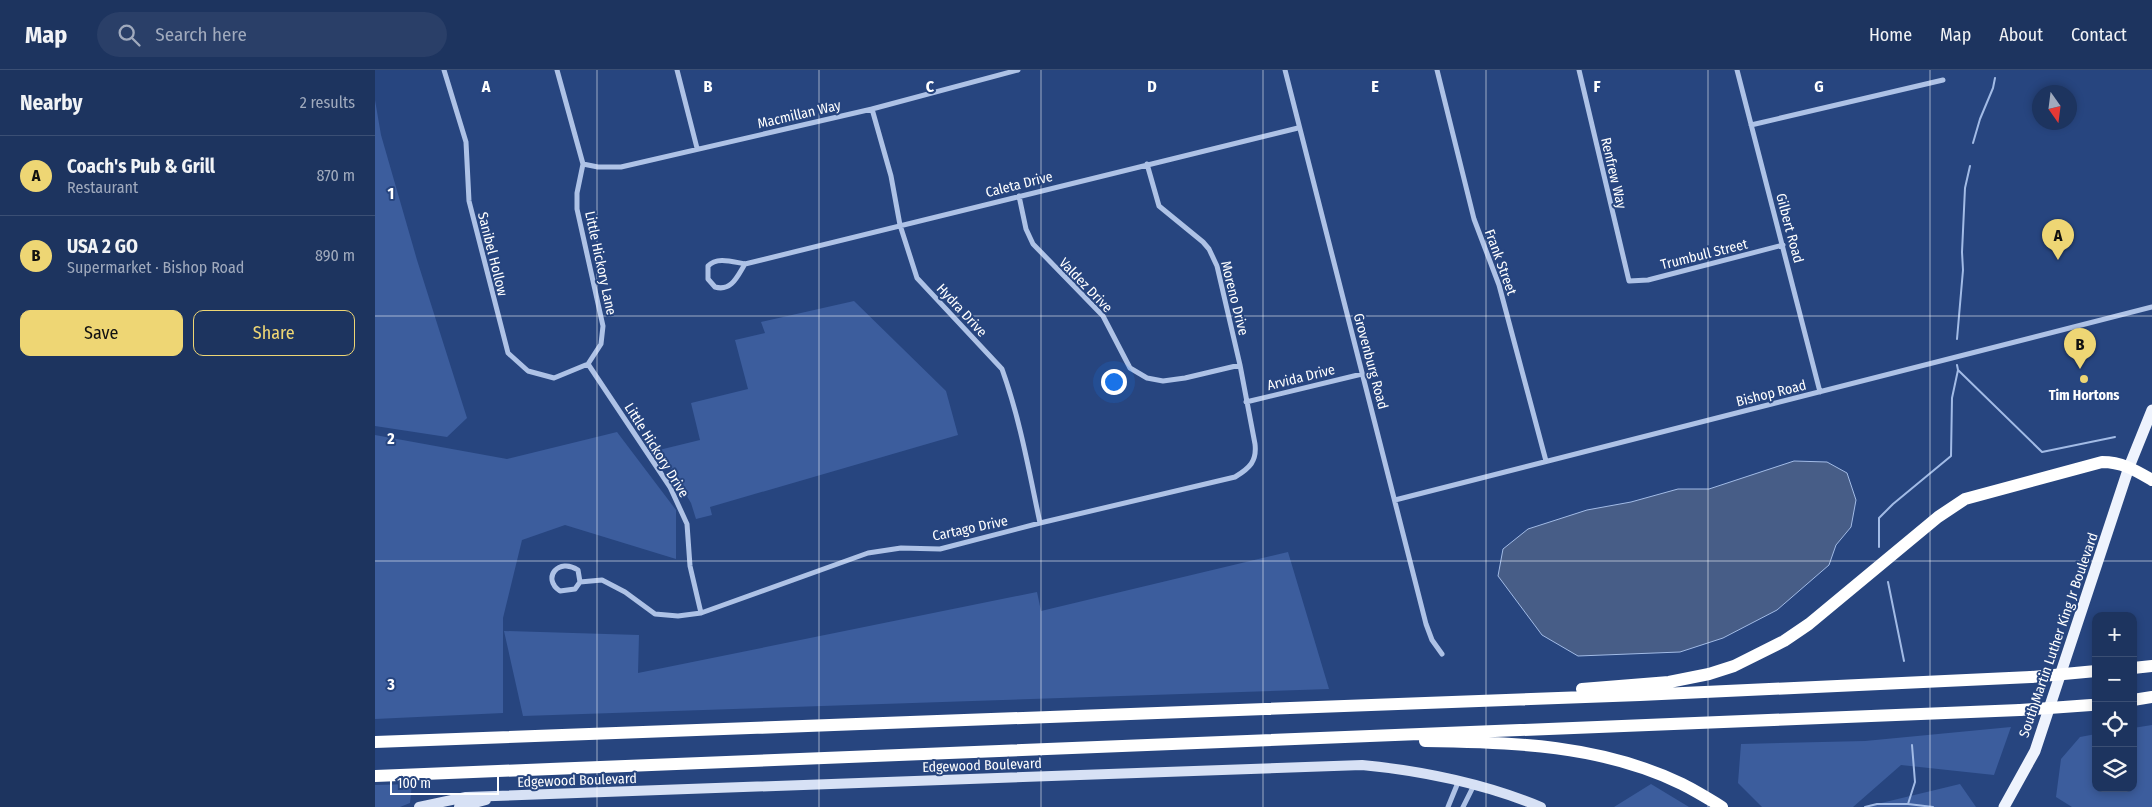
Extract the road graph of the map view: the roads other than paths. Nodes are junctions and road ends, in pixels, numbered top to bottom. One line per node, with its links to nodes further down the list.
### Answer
1 (444, 70): 22 (street, Sanibel Hollow)
2 (557, 70): 14 (street)
3 (677, 70): 13 (street)
4 (1018, 70): 10 (street, Macmillan Way)
5 (1285, 70): 12 (street, Grovenburg Road)
6 (1437, 70): 29 (street, Frank Street)
7 (1579, 70): 20 (street, Renfrew Way)
8 (1737, 70): 11 (street, Gilbert Road)
9 (1943, 80): 11 (street)
10 (872, 108): 13 (street, Macmillan Way); 17 (street, Hydra Drive)
11 (1751, 125): 18 (street, Gilbert Road)
12 (1299, 128): 15 (street, Caleta Drive); 24 (street, Grovenburg Road)
13 (697, 148): 14 (street, Macmillan Way)
14 (583, 164): 22 (street, Little Hickory Lane)
15 (1147, 164): 16 (street, Caleta Drive); 23 (street, Moreno Drive)
16 (1019, 196): 17 (street, Caleta Drive); 23 (street, Valdez Drive)
17 (900, 225): 19 (street, Caleta Drive); 33 (street, Hydra Drive)
18 (1783, 245): 20 (street, Trumbull Street); 25 (street, Gilbert Road)
19 (745, 264): 19 (street, Caleta Drive)
20 (1629, 281)
21 (2152, 308): 25 (street, Bishop Road)
22 (588, 364): 35 (street, Little Hickory Drive)
23 (1240, 365): 26 (street, Moreno Drive)
24 (1362, 374): 26 (street, Arvida Drive); 32 (street, Grovenburg Road)
25 (1820, 392): 29 (street, Bishop Road)
26 (1246, 402): 28 (street, Moreno Drive)
27 (2152, 410): 30 (main road, South Martin Luther King Jr Boulevard)
28 (1254, 461): 33 (street, Cartago Drive)
29 (1546, 461): 32 (street, Bishop Road)
30 (2129, 467): 31 (highway); 41 (highway); 56 (main road, South Martin Luther King Jr Boulevard)
31 (2152, 480)
32 (1395, 500): 36 (street, Grovenburg Road)
33 (1040, 523): 35 (street, Cartago Drive)
34 (581, 582): 34 (street, Cartago Drive); 35 (street, Cartago Drive)
35 (701, 613)
36 (1442, 654)
37 (2152, 666): 38 (highway)
38 (2137, 668)
39 (2092, 671): 41 (highway, bridge)
40 (2152, 697): 42 (highway)
41 (1514, 699): 45 (highway)
42 (2137, 699)
43 (2092, 704): 44 (highway, bridge)
44 (1220, 741): 46 (highway); 55 (highway)
45 (375, 742)
46 (375, 776)
47 (1459, 780): 48 (street, Edgewood Boulevard); 49 (street, Edgewood Boulevard); 52 (street)
48 (1475, 784): 53 (street); 54 (street, Edgewood Boulevard)
49 (501, 797): 50 (street, Edgewood Boulevard); 51 (street)
50 (419, 807)
51 (459, 807)
52 (1448, 807)
53 (1463, 807)
54 (1541, 807)
55 (1722, 807)
56 (2004, 807)

